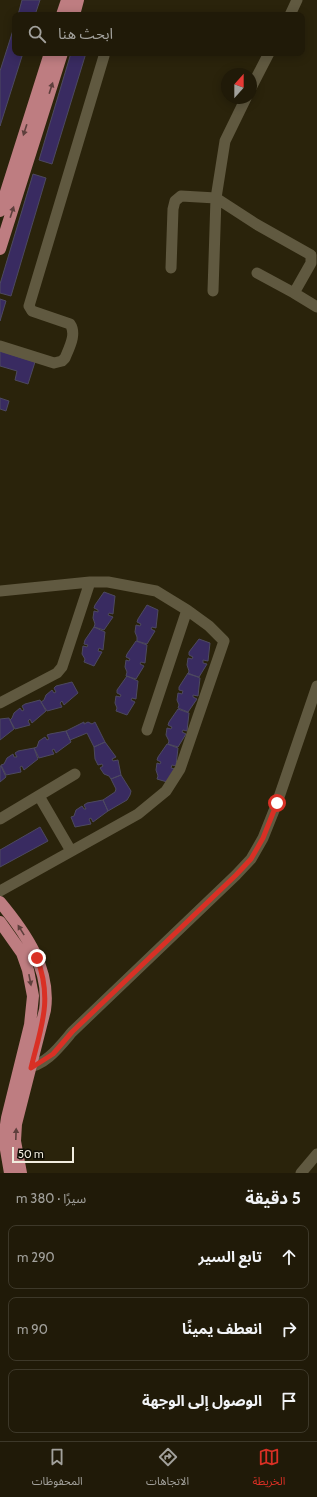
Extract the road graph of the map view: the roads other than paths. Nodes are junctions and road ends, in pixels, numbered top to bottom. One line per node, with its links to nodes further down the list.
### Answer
1 (67, 0): 4 (main road)
2 (78, 0): 5 (main road)
3 (297, 0): 6 (street)
4 (63, 12)
5 (75, 12)
6 (291, 12)
7 (49, 56): 14 (main road, one-way to 14)
8 (61, 56): 15 (main road, one-way to 8)
9 (104, 56): 21 (street)
10 (267, 56): 11 (street)
11 (257, 76)
12 (243, 104): 13 (street)
13 (216, 198): 16 (street); 18 (street); 19 (street)
14 (0, 211)
15 (0, 249)
16 (171, 268)
17 (257, 273): 19 (street)
18 (213, 291)
19 (294, 293): 20 (street)
20 (317, 307)
21 (0, 346)
22 (90, 582): 23 (street); 24 (street); 26 (street)
23 (0, 591)
24 (186, 610): 27 (street); 31 (street)
25 (317, 686): 35 (street)
26 (0, 703)
27 (147, 730)
28 (75, 774): 29 (street)
29 (39, 796): 30 (street); 31 (street)
30 (0, 819)
31 (71, 851): 32 (street)
32 (0, 891)
33 (0, 902): 35 (main road, one-way to 33)
34 (0, 922): 35 (main road, one-way to 35)
35 (26, 1067): 37 (main road); 38 (main road, one-way to 35)
36 (317, 1154): 39 (street)
37 (10, 1173)
38 (21, 1173)
39 (301, 1173)

